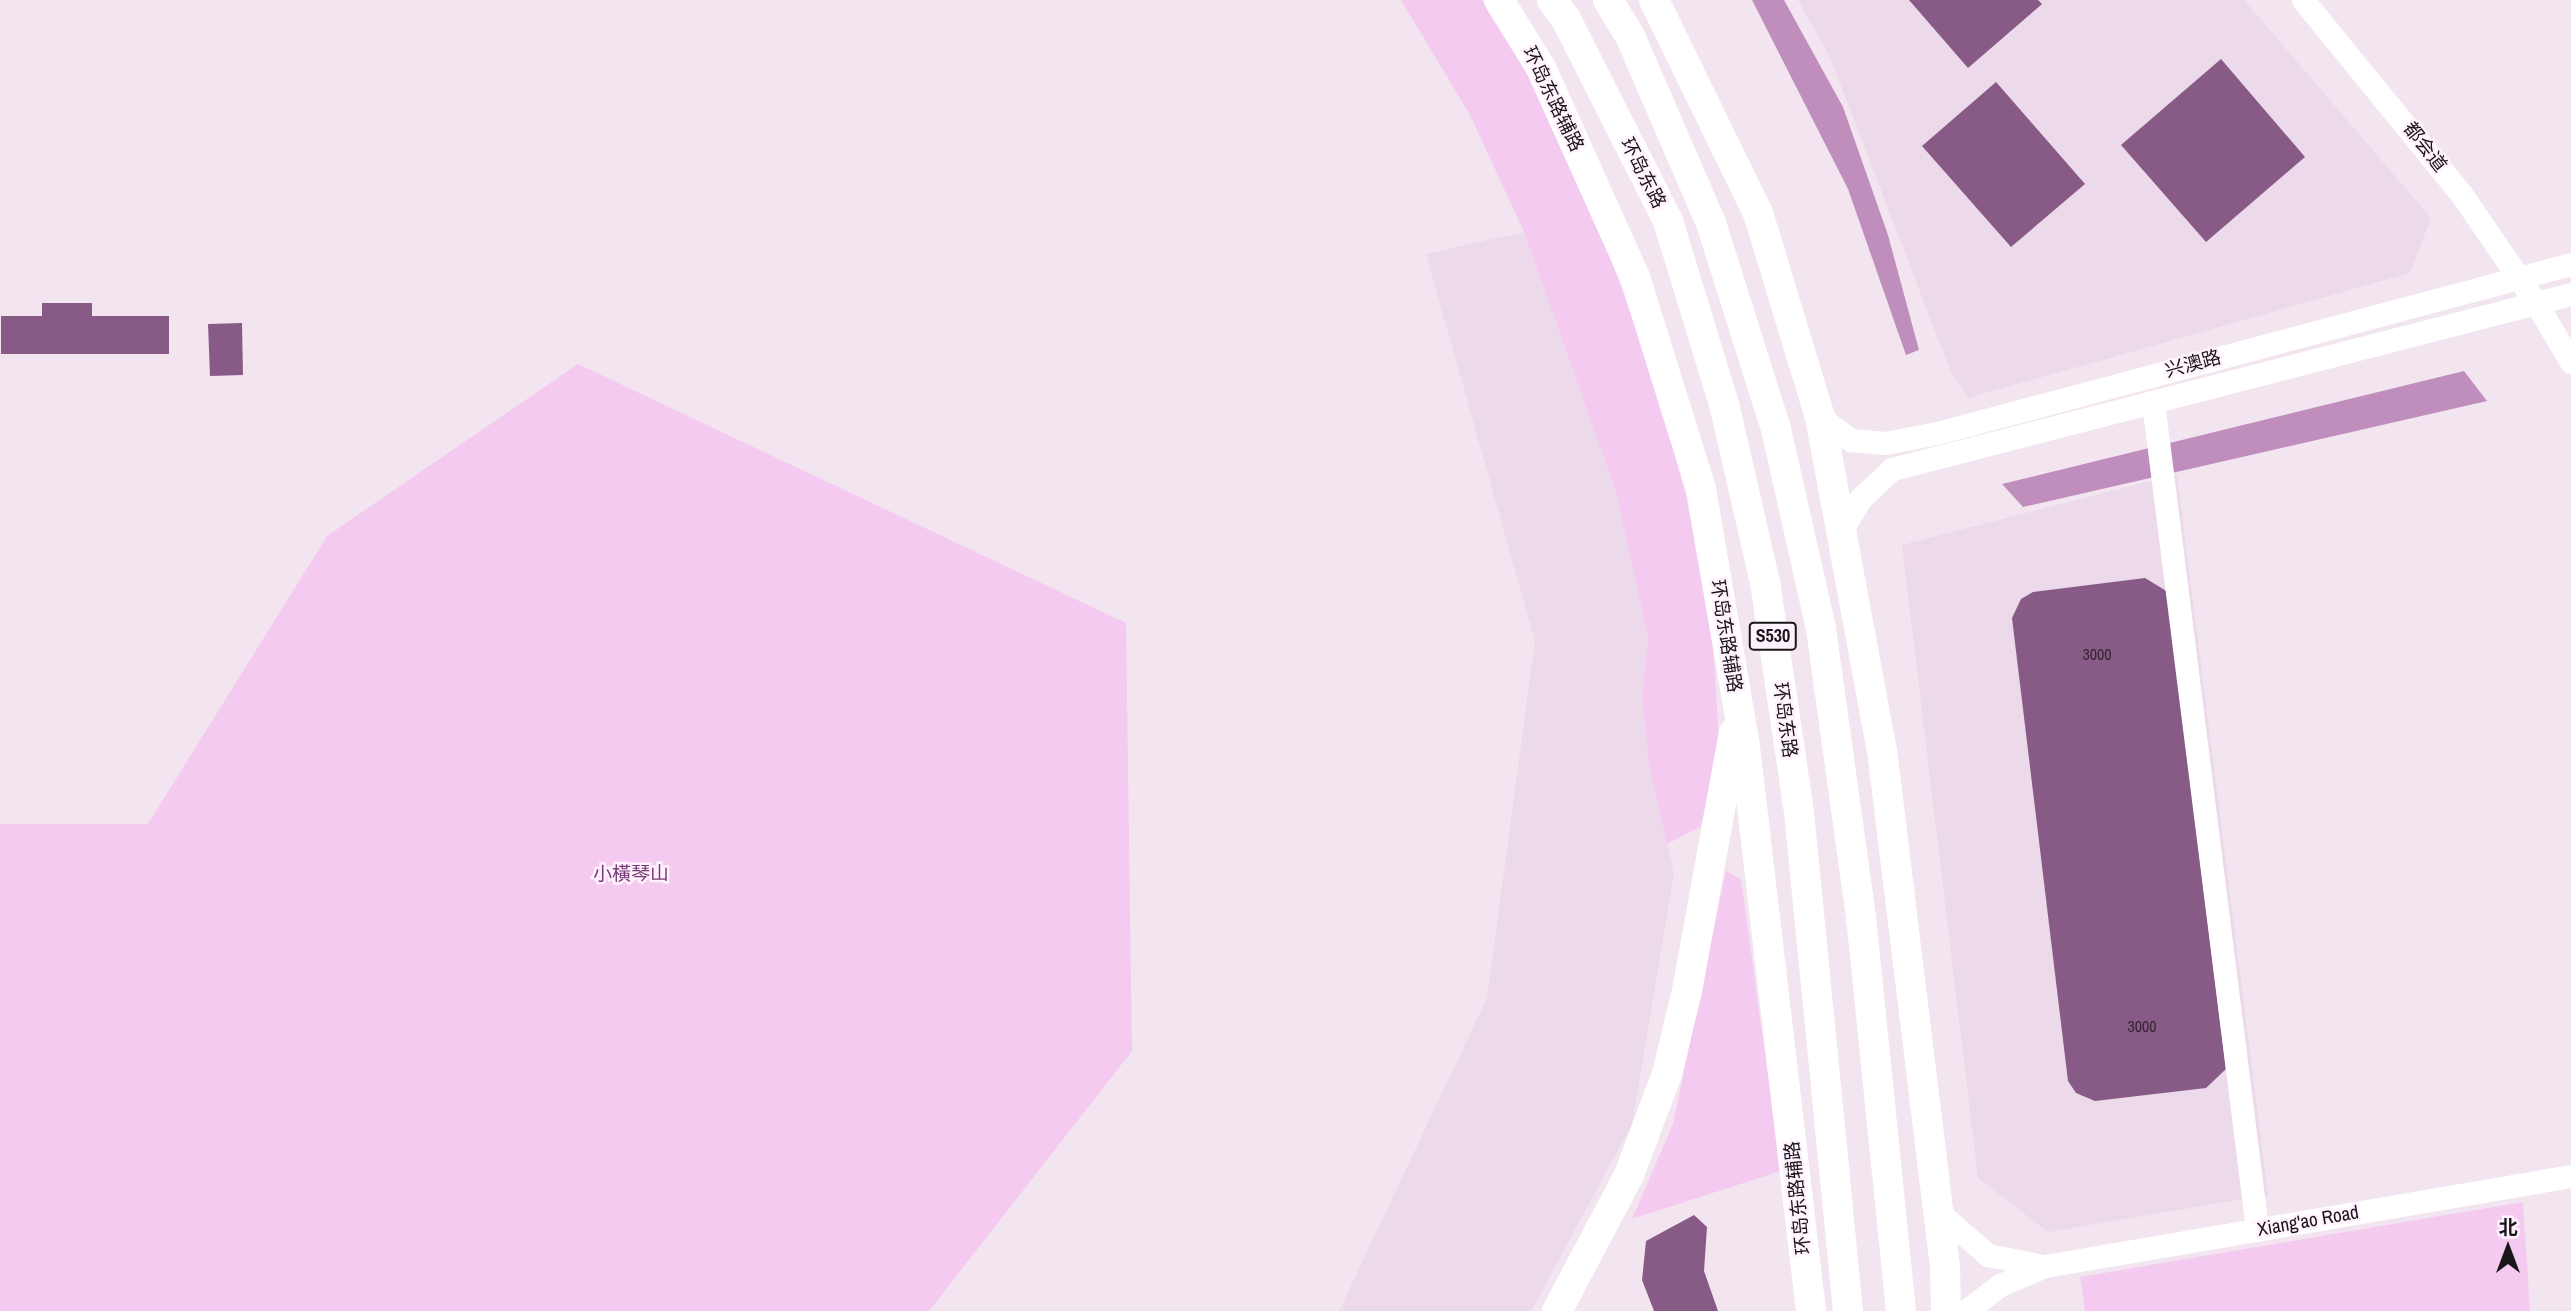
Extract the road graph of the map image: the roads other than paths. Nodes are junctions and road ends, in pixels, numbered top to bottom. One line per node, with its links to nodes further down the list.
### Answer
1 (1499, 0): 14 (main road, 环岛东路辅路)
2 (1552, 0): 16 (main road, 环岛东路 / S530)
3 (1608, 0): 23 (main road, S530)
4 (1654, 0): 12 (main road)
5 (2303, 0): 7 (street, 都会道)
6 (2571, 264): 7 (street, 兴澳路)
7 (2518, 278): 9 (street, 都会道); 12 (street, 兴澳路)
8 (2571, 294): 9 (street, 兴澳路)
9 (2536, 303): 10 (street); 11 (street, 兴澳路)
10 (2571, 362)
11 (2153, 402): 13 (street, 兴澳路); 18 (street)
12 (1821, 417): 13 (main road)
13 (1844, 526): 17 (main road)
14 (1738, 707): 20 (main road, 环岛东路辅路); 21 (main road)
15 (2571, 1176): 18 (street, Xiang'ao Road)
16 (1834, 1186): 20 (main road); 22 (main road, 环岛东路 / S530)
17 (1938, 1212): 19 (street); 24 (main road)
18 (2257, 1229): 19 (street, Xiang'ao Road)
19 (2045, 1266): 25 (street)
20 (1811, 1309)
21 (1557, 1311)
22 (1848, 1311)
23 (1901, 1311)
24 (1946, 1311)
25 (1966, 1311)

